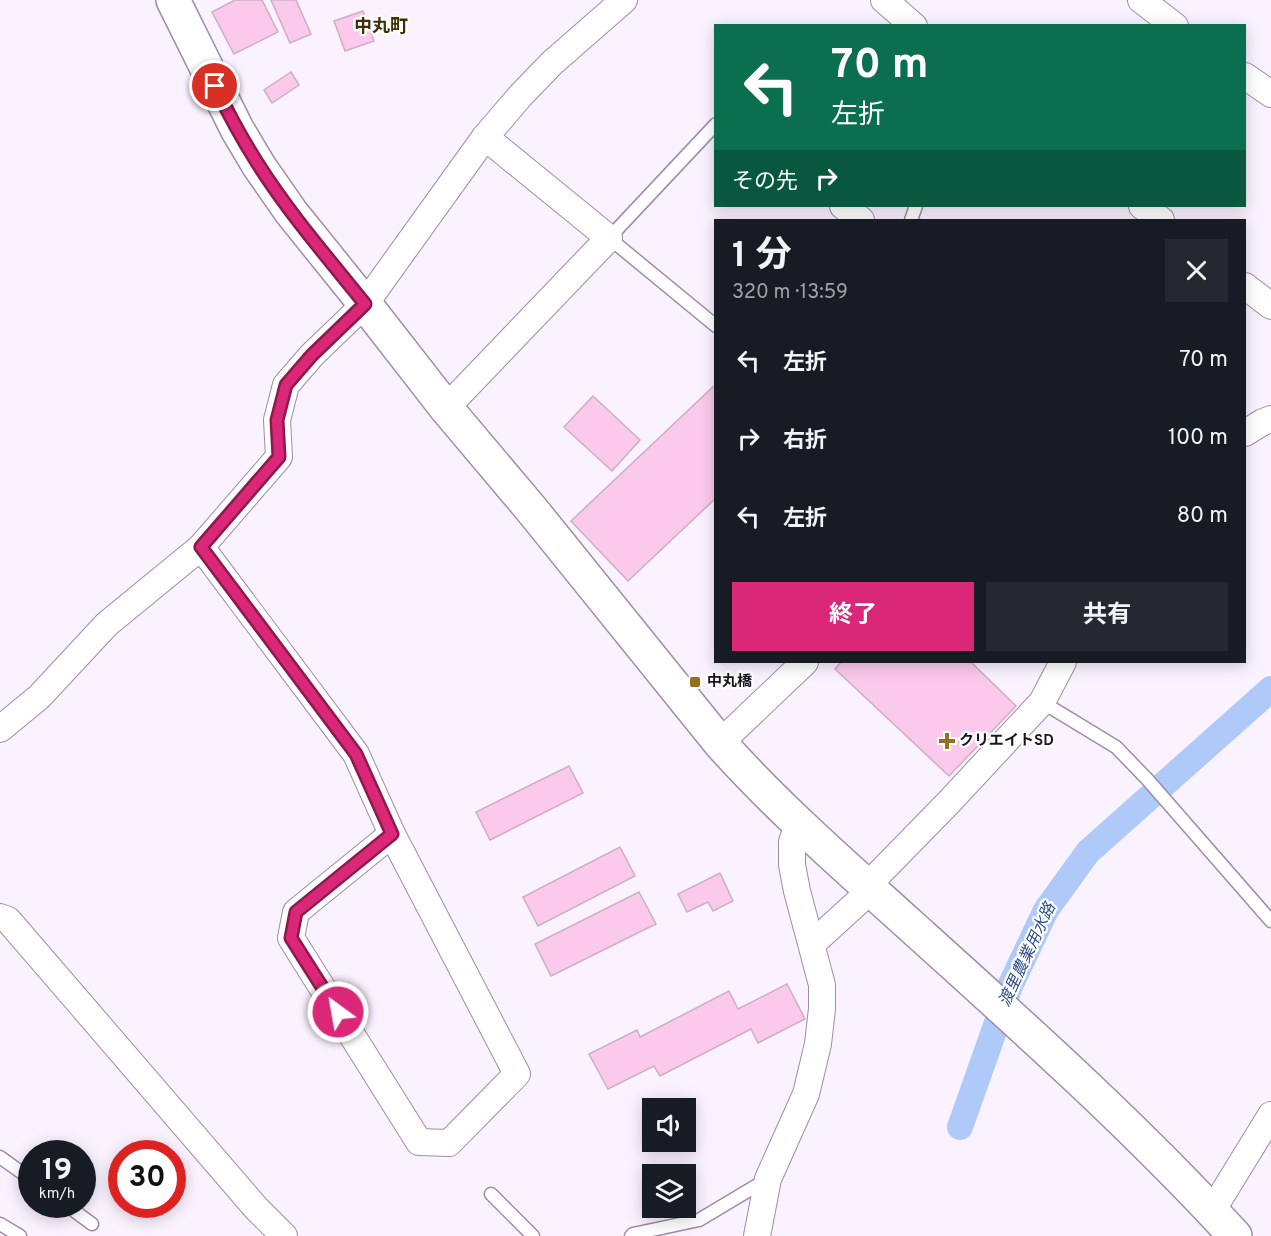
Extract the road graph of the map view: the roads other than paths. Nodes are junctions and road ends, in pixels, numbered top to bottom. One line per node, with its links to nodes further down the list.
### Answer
1 (173, 0): 17 (street)
2 (624, 0): 10 (street)
3 (884, 0): 5 (street)
4 (1141, 0): 6 (street)
5 (912, 24)
6 (1172, 24)
7 (1246, 77): 8 (street)
8 (1271, 94)
9 (714, 126): 15 (lane)
10 (485, 136): 15 (street); 17 (street)
11 (844, 207): 13 (street)
12 (1143, 207): 14 (street)
13 (860, 219)
14 (1160, 219)
15 (609, 238): 19 (lane); 20 (street)
16 (1246, 287): 18 (street)
17 (365, 304): 20 (street); 23 (street)
18 (1271, 306)
19 (714, 324)
20 (446, 408): 28 (street)
21 (1271, 419): 22 (street)
22 (1246, 432)
23 (201, 547): 27 (street); 30 (street)
24 (804, 663): 28 (street)
25 (1057, 664): 26 (street)
26 (1042, 702): 31 (street); 33 (lane)
27 (0, 729)
28 (720, 743): 29 (street)
29 (798, 824): 31 (street); 34 (street)
30 (392, 834): 30 (street)
31 (867, 886): 34 (street); 40 (street)
32 (0, 917): 44 (street)
33 (1271, 921)
34 (812, 944): 38 (street)
35 (1271, 1115): 40 (street)
36 (0, 1157): 37 (lane)
37 (18, 1170)
38 (768, 1179): 47 (lane); 48 (street)
39 (491, 1194): 46 (lane)
40 (1212, 1211): 49 (street)
41 (84, 1218): 43 (lane)
42 (0, 1224): 45 (lane)
43 (92, 1224)
44 (282, 1235)
45 (20, 1236)
46 (534, 1236)
47 (631, 1236)
48 (757, 1236)
49 (1234, 1236)

